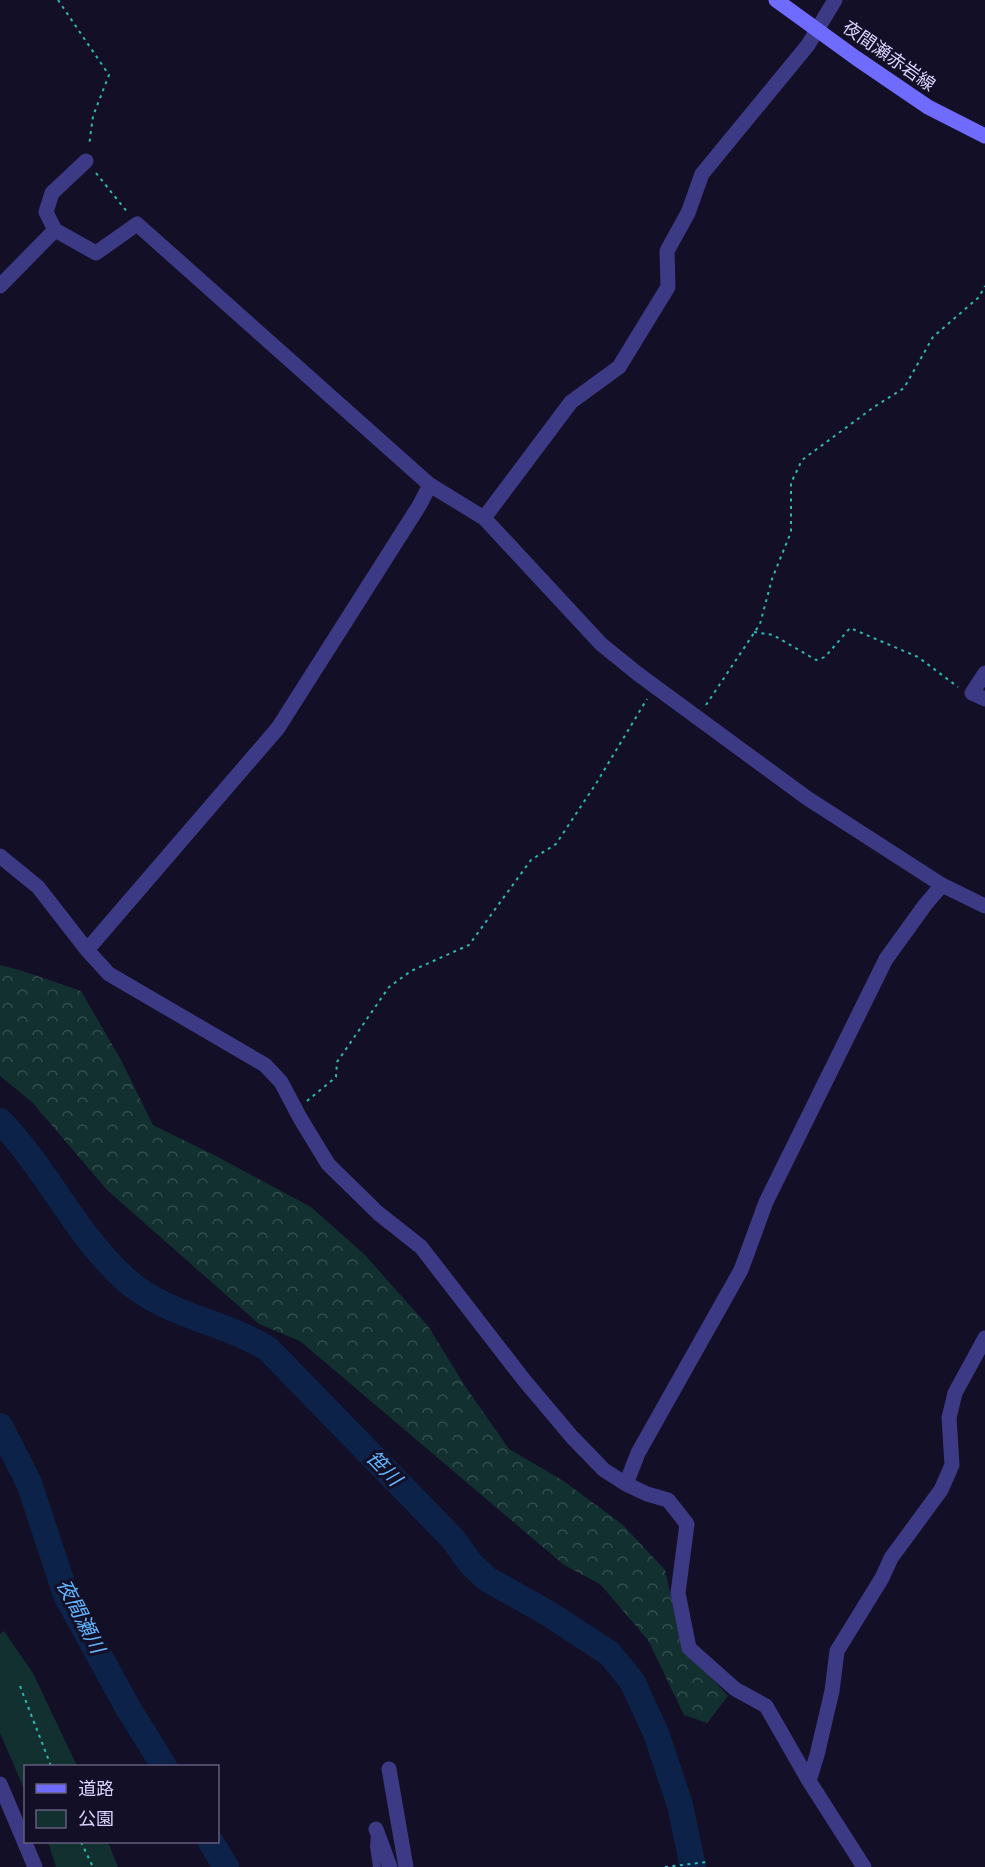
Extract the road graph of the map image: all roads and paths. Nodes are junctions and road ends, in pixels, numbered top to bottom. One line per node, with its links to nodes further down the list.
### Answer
1 (58, 0): 6 (path)
2 (776, 0): 4 (main road, 夜間瀬赤岩線)
3 (836, 0): 4 (street)
4 (817, 30): 5 (main road, 夜間瀬赤岩線); 12 (street)
5 (985, 136)
6 (86, 161): 7 (path); 8 (street)
7 (137, 224): 8 (street); 11 (street)
8 (55, 230): 9 (street)
9 (0, 286)
10 (985, 286): 13 (path)
11 (430, 485): 12 (street); 21 (street)
12 (484, 518): 15 (street)
13 (754, 632): 16 (path); 17 (path)
14 (985, 673): 16 (street)
15 (654, 686): 17 (street); 22 (path)
16 (979, 696)
17 (697, 718): 19 (street)
18 (0, 856): 21 (street)
19 (942, 885): 20 (street); 24 (street)
20 (985, 906)
21 (87, 950): 22 (street)
22 (296, 1110): 24 (street)
23 (985, 1338): 28 (street)
24 (626, 1484): 28 (street)
25 (20, 1686): 26 (path)
26 (50, 1765)
27 (389, 1769): 39 (street)
28 (809, 1781): 41 (street)
29 (0, 1784): 31 (street)
30 (376, 1829): 37 (lane); 38 (street)
31 (24, 1841)
32 (25, 1843): 35 (street)
33 (81, 1843): 36 (path)
34 (707, 1862): 40 (path)
35 (35, 1867)
36 (93, 1867)
37 (377, 1867)
38 (390, 1867)
39 (406, 1867)
40 (665, 1867)
41 (864, 1867)

